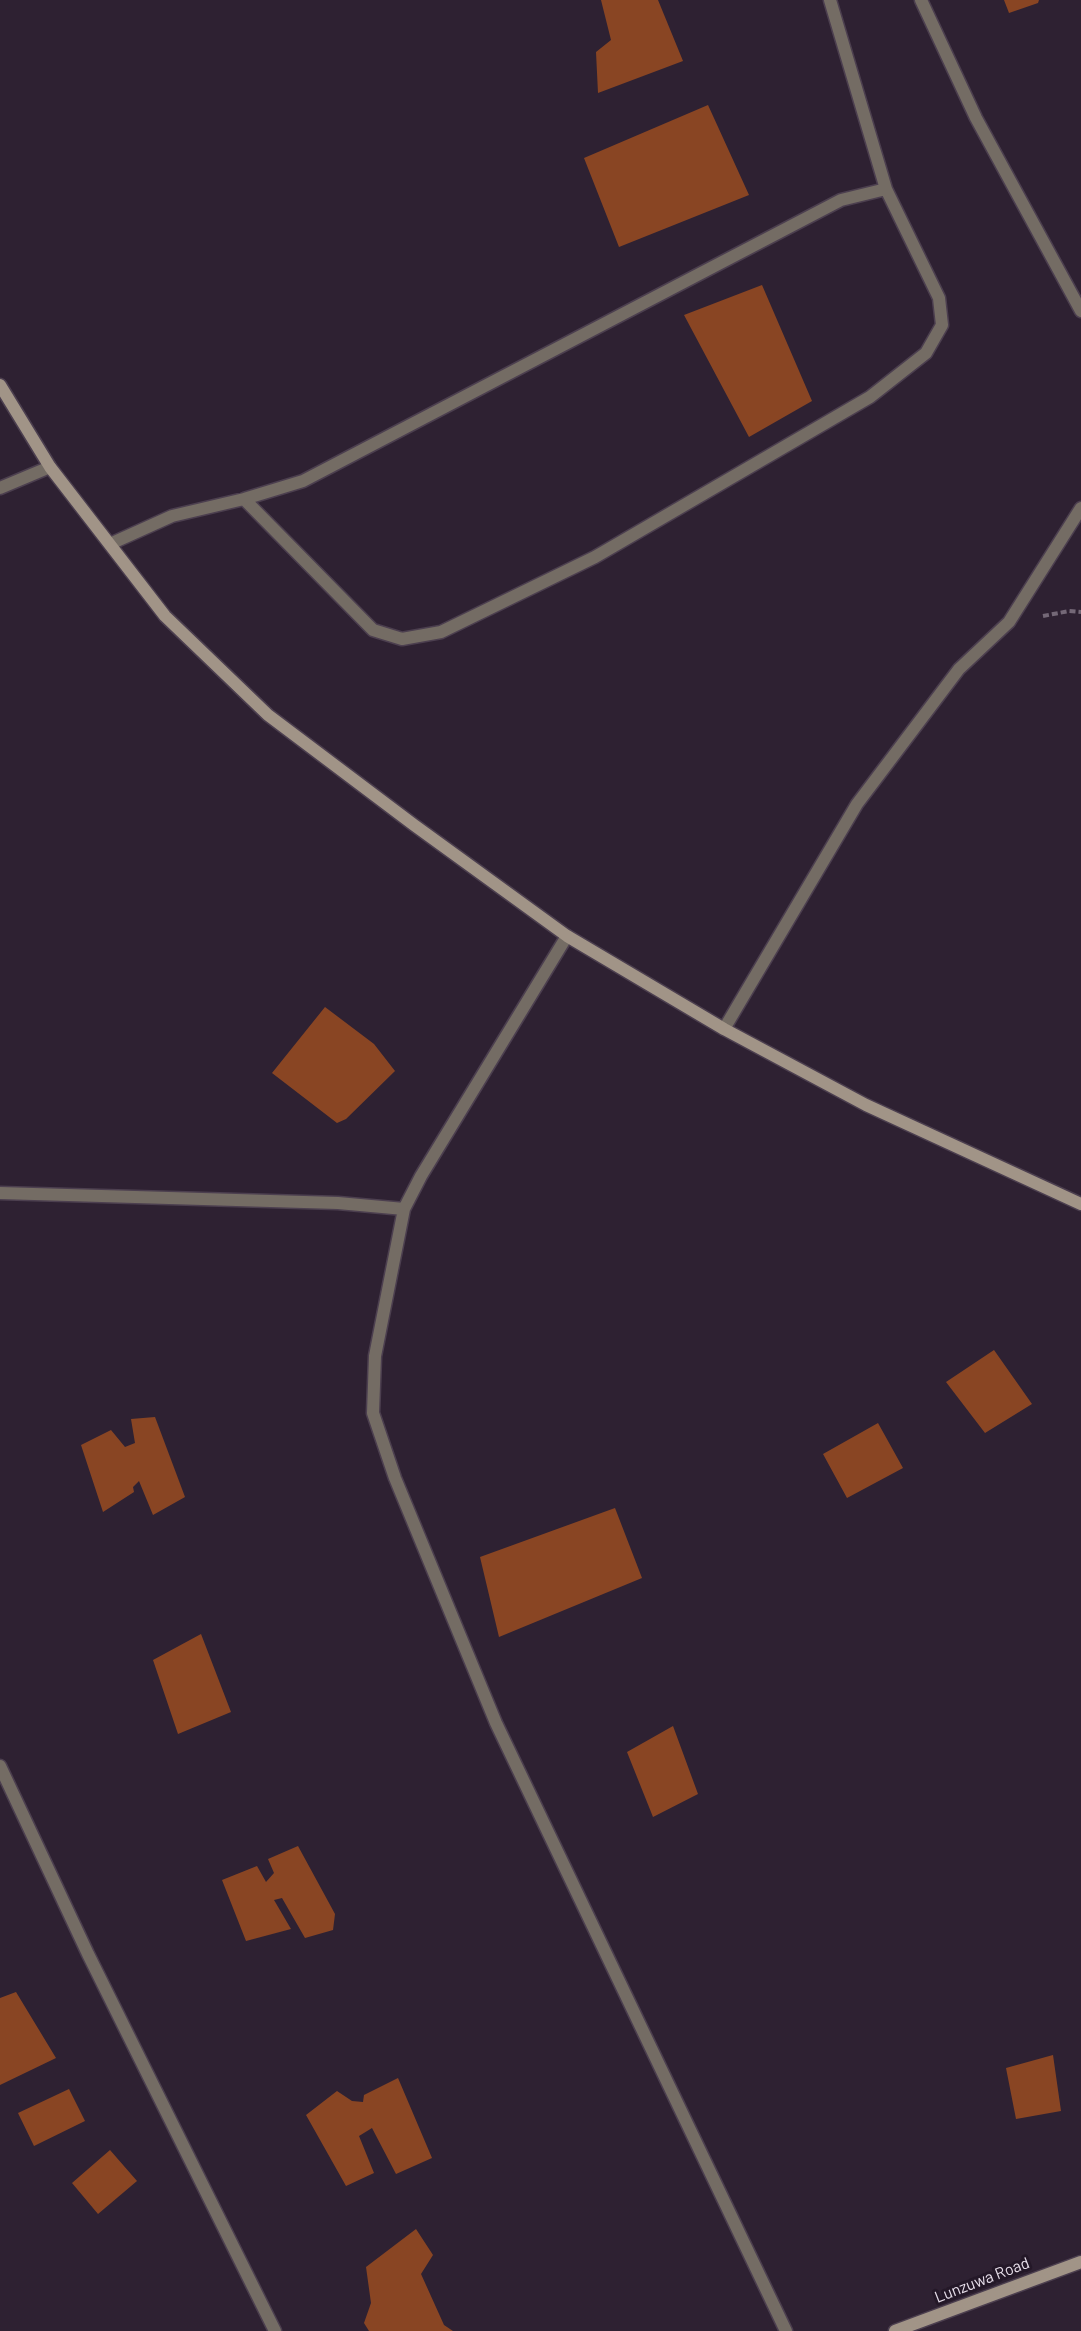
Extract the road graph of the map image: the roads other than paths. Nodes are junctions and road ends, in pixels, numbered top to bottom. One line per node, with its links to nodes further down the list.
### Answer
1 (830, 0): 3 (street)
2 (921, 0): 4 (street)
3 (886, 189): 8 (street); 8 (street)
4 (1081, 311)
5 (0, 385): 6 (street)
6 (50, 466): 7 (street); 10 (street)
7 (0, 488)
8 (244, 499): 10 (street)
9 (1081, 508): 12 (street)
10 (110, 544): 11 (street)
11 (567, 936): 12 (street); 15 (street)
12 (723, 1029): 14 (street)
13 (0, 1193): 15 (street)
14 (1081, 1204)
15 (404, 1209): 19 (street)
16 (0, 1766): 18 (street)
17 (1081, 2262): 20 (street, Lunzuwa Road)
18 (275, 2331)
19 (786, 2331)
20 (895, 2331)

